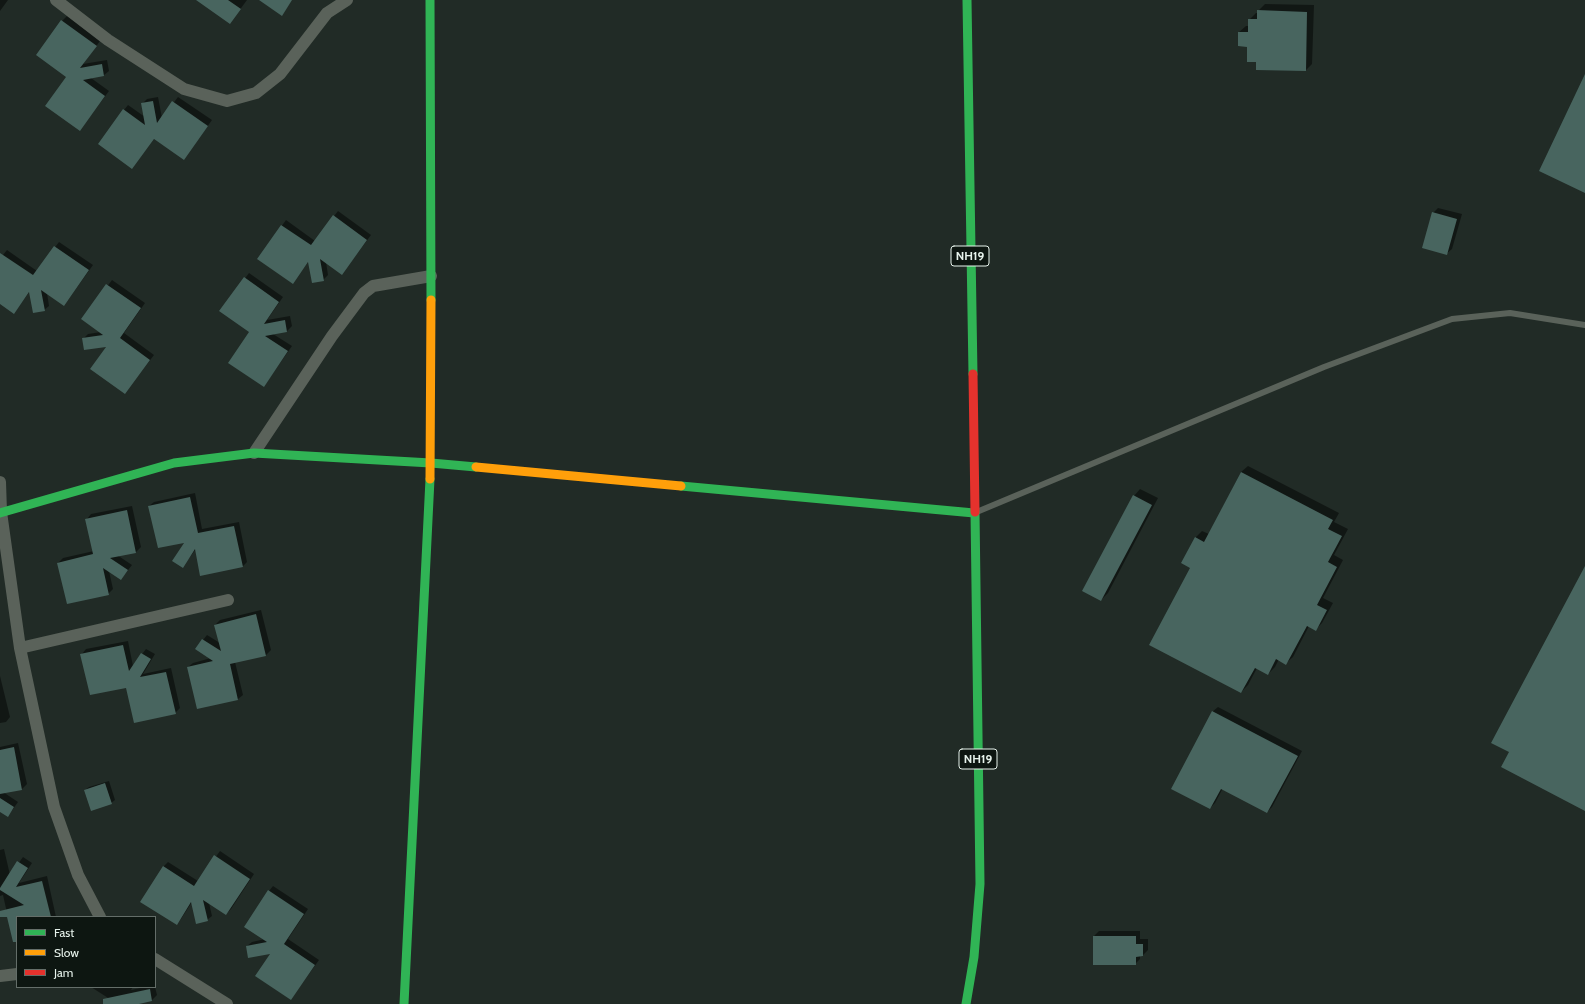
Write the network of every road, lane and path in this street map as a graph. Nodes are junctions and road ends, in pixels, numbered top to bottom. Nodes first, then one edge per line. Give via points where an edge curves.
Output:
1 (56, 0) edge
2 (347, 0) edge
3 (430, 0) edge
4 (967, 0) edge
5 (431, 276) junction
6 (1585, 325) edge
7 (254, 453) junction
8 (431, 463) junction
9 (0, 482) edge
10 (1, 512) edge
11 (974, 513) junction
12 (228, 600) dead end
13 (20, 648) junction
14 (99, 916) edge
15 (156, 960) edge
16 (16, 974) edge
17 (0, 976) edge
18 (227, 1004) edge
19 (404, 1004) edge
20 (966, 1004) edge

1 - 2 street via 108,40 184,89 227,101 256,93 280,74 327,13
3 - 5 main road
4 - 11 main road, NH19
5 - 7 street via 373,286 364,293 354,304
5 - 8 main road
6 - 11 lane via 1510,313 1452,319 1324,367
7 - 8 main road
7 - 10 main road via 174,463
8 - 11 main road
8 - 19 main road
9 - 10 street
10 - 13 street
11 - 20 main road, NH19 via 980,884 974,957
12 - 13 street
13 - 14 street via 54,807 78,875
15 - 18 street
16 - 17 street

